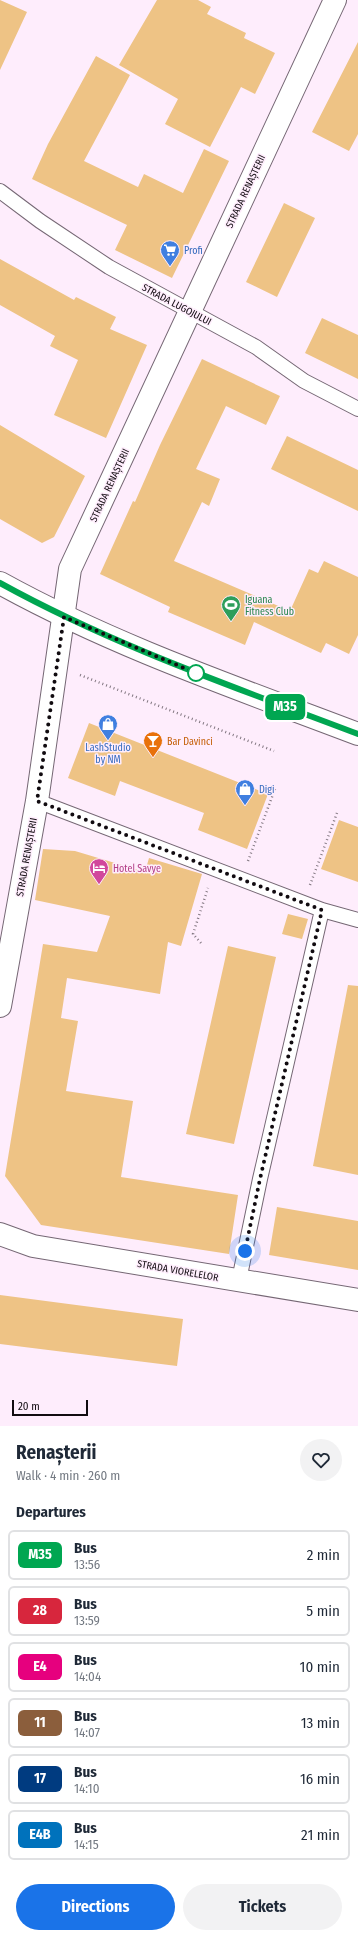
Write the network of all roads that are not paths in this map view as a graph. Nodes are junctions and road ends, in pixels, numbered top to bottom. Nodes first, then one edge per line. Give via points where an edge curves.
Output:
1 (335, 0) edge
2 (0, 191) edge
3 (190, 310) junction
4 (358, 409) edge
5 (0, 583) edge
6 (64, 617) junction
7 (358, 734) edge
8 (37, 801) junction
9 (322, 910) junction
10 (358, 920) edge
11 (5, 946) edge
12 (0, 1006) edge
13 (0, 1234) edge
14 (239, 1280) junction
15 (358, 1300) edge

1 - 3 street, STRADA RENAȘTERII
2 - 3 lane, STRADA LUGOJULUI via 109,267
3 - 4 lane, STRADA LUGOJULUI via 256,347 304,381
3 - 6 street, STRADA RENAȘTERII via 70,569
5 - 6 street
6 - 7 street via 197,673
6 - 8 street, STRADA RENAȘTERII
8 - 9 lane
8 - 11 street, STRADA RENAȘTERII
9 - 10 lane
9 - 14 lane
11 - 12 street, STRADA RENAȘTERII
13 - 14 street, STRADA VIORELELOR via 33,1246
14 - 15 street, STRADA VIORELELOR

